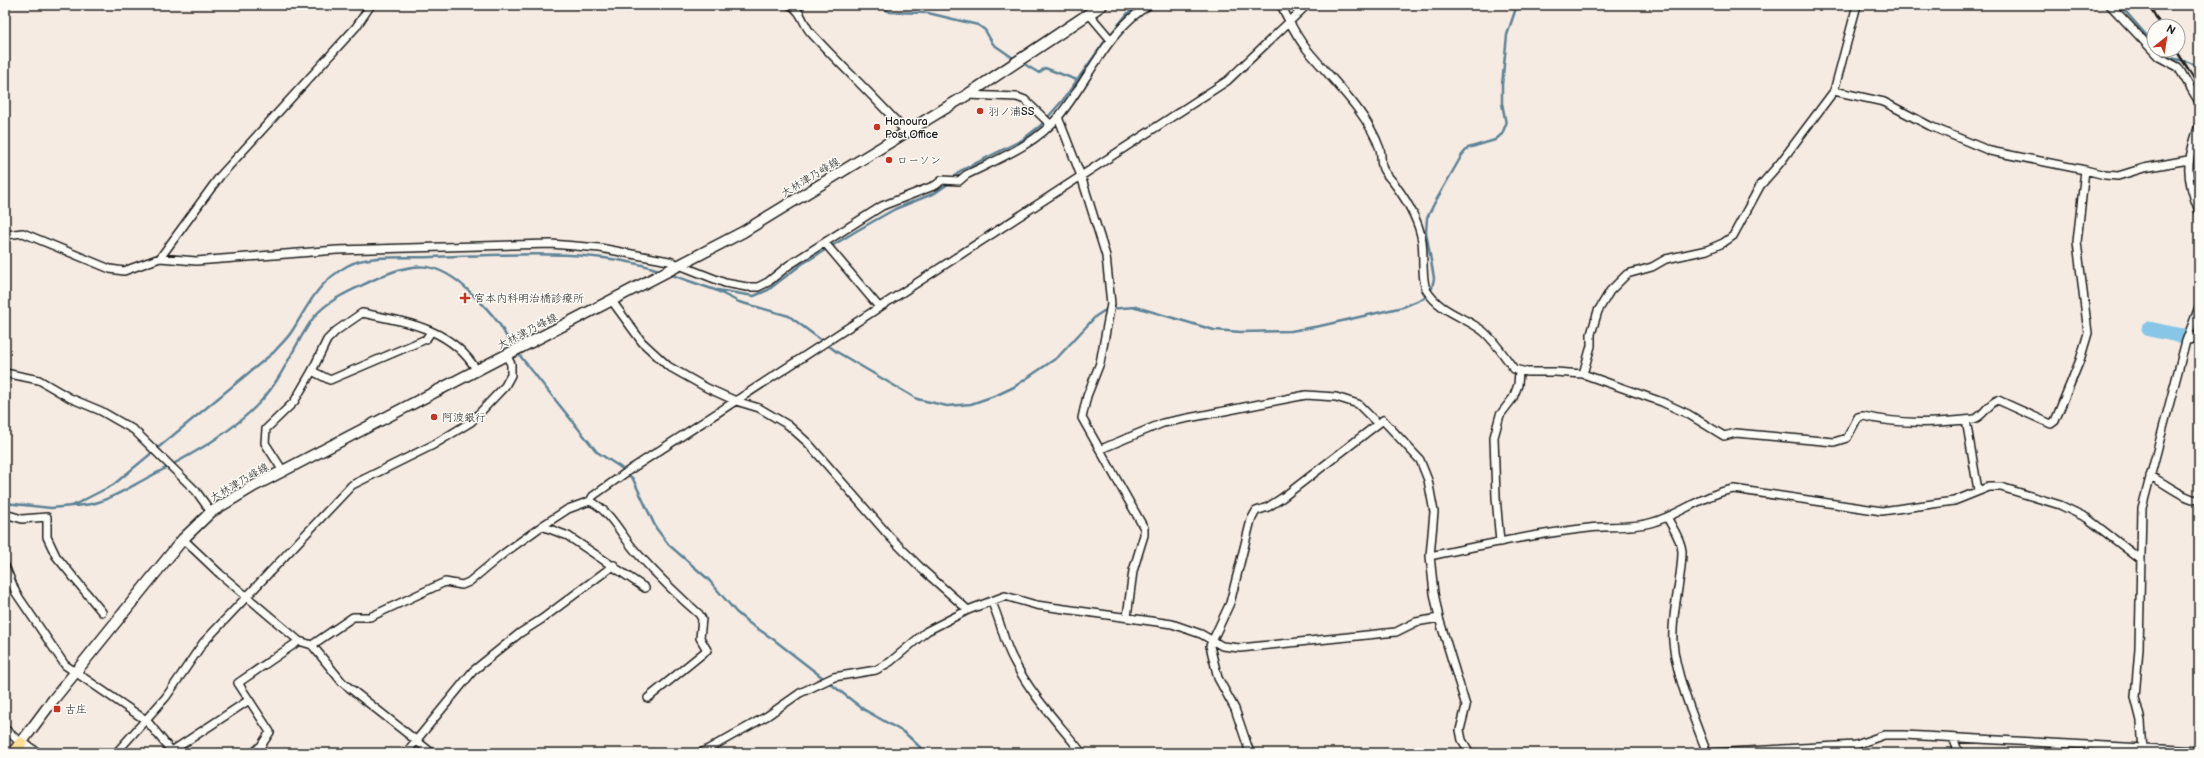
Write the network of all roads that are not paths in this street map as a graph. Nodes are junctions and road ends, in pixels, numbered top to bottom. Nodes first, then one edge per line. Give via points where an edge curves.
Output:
1 (371, 5) edge
2 (790, 5) edge
3 (1102, 5) edge
4 (1149, 5) edge
5 (1281, 5) edge
6 (1307, 5) edge
7 (1857, 5) edge
8 (2110, 5) edge
9 (1089, 14) junction
10 (1290, 23) junction
11 (1111, 40) junction
12 (1834, 91) junction
13 (967, 95) junction
14 (2199, 102) edge
15 (1058, 117) junction
16 (1050, 124) junction
17 (2199, 125) edge
18 (906, 132) junction
19 (2188, 160) junction
20 (2085, 170) junction
21 (1081, 176) junction
22 (2199, 211) edge
23 (5, 235) edge
24 (828, 247) junction
25 (160, 258) junction
26 (674, 268) junction
27 (612, 301) junction
28 (2199, 306) edge
29 (879, 307) junction
30 (431, 332) junction
31 (2199, 337) edge
32 (2186, 341) junction
33 (512, 352) junction
34 (477, 370) junction
35 (312, 371) junction
36 (1519, 371) junction
37 (5, 373) edge
38 (1583, 374) junction
39 (736, 401) junction
40 (1966, 420) junction
41 (1377, 423) junction
42 (1101, 449) junction
43 (283, 471) junction
44 (2150, 476) junction
45 (1978, 490) junction
46 (2199, 500) edge
47 (590, 501) junction
48 (211, 512) junction
49 (5, 514) edge
50 (1666, 517) junction
51 (542, 526) junction
52 (183, 539) junction
53 (1500, 542) junction
54 (1430, 556) junction
55 (2141, 560) junction
56 (614, 565) junction
57 (5, 566) edge
58 (645, 588) dead end
59 (247, 596) junction
60 (991, 601) junction
61 (968, 610) junction
62 (102, 612) dead end
63 (1127, 617) junction
64 (1439, 618) junction
65 (1213, 640) junction
66 (299, 641) junction
67 (312, 645) junction
68 (76, 672) junction
69 (648, 698) dead end
70 (249, 700) junction
71 (147, 721) junction
72 (5, 730) edge
73 (1954, 738) junction
74 (416, 740) junction
75 (21, 743) junction
76 (2144, 750) edge
77 (2199, 751) edge
78 (172, 752) edge
79 (13, 753) edge
80 (36, 753) edge
81 (116, 753) edge
82 (253, 753) edge
83 (406, 753) edge
84 (432, 753) edge
85 (701, 753) edge
86 (1082, 753) edge
87 (1250, 753) edge
88 (1470, 753) edge
89 (1709, 753) edge
90 (1959, 753) edge

1 - 25 street via 356,27 220,176
2 - 18 street via 797,9 807,29
3 - 9 main road, 大林津乃峰線
4 - 11 street via 1126,21
5 - 10 street
6 - 10 street
7 - 12 street
8 - 14 street via 2159,57 2178,67
9 - 11 street
9 - 13 main road, 大林津乃峰線
10 - 21 street via 1227,81
10 - 36 street via 1305,46 1345,92 1381,150 1380,159 1384,170 1397,187 1417,224 1422,240 1429,294 1438,305 1484,332 1499,347 1514,369
11 - 15 street
12 - 20 street via 1884,102 1930,126 1990,152
12 - 38 street via 1760,186 1733,236 1723,244 1707,250 1666,259 1652,267 1627,274 1610,291 1598,311
13 - 16 street via 1017,97 1025,100
13 - 18 main road, 大林津乃峰線
15 - 16 street
15 - 21 street
16 - 24 street via 1020,148 959,181 942,180 936,185 882,206
17 - 19 street
18 - 26 main road, 大林津乃峰線 via 743,232
19 - 20 street via 2144,168 2118,176
19 - 22 street via 2189,179
20 - 40 street via 2077,242 2088,333 2055,421 2051,424 1998,400 1989,405 1979,418
21 - 29 street
21 - 42 street via 1106,256 1110,304 1100,363 1087,396 1082,418
23 - 25 street via 23,233 110,269 124,271
24 - 26 street via 789,265 758,287 725,284
24 - 29 street
25 - 26 street via 196,261 338,250 551,244 600,248 669,261
26 - 27 main road, 大林津乃峰線
27 - 33 main road, 大林津乃峰線
27 - 39 street via 657,358 678,372
28 - 32 street
29 - 39 street
30 - 34 street via 459,347
30 - 35 street via 426,339 330,380
30 - 35 street via 414,323 362,313 336,330 327,340
31 - 32 street
32 - 44 street
33 - 34 main road, 大林津乃峰線
33 - 59 street via 510,375 505,386 471,422 433,445 352,485
34 - 43 main road, 大林津乃峰線
35 - 43 street via 294,402 266,429 265,443
36 - 38 street
36 - 53 street via 1515,392 1500,415 1494,437
37 - 48 street via 39,380 134,430 196,491
38 - 40 street via 1662,402 1724,436 1736,433 1834,442 1846,438 1858,417 1923,424
39 - 47 street via 631,469 593,496
39 - 61 street via 759,408 788,425 808,443 890,537 924,572
40 - 45 street
41 - 42 street via 1358,404 1336,397 1306,395 1163,423
41 - 54 street via 1383,420 1420,460 1428,480 1434,512
41 - 65 street via 1282,498 1256,511 1251,520 1230,603
42 - 63 street via 1144,528 1133,571
43 - 48 main road, 大林津乃峰線
44 - 46 street via 2185,497
44 - 55 street via 2142,508
45 - 50 street via 1954,501 1882,510 1734,489 1721,491
45 - 55 street via 1989,487 2001,488 2060,505 2087,518
47 - 51 street via 568,509
47 - 69 street via 605,512 636,552 702,619 700,638 708,650
48 - 52 main road, 大林津乃峰線
49 - 62 street via 22,518 47,517 47,537 56,556
50 - 53 street via 1649,524 1588,528
50 - 89 street via 1678,537 1682,550 1673,622 1673,643 1687,701
51 - 56 street via 568,536
51 - 67 street via 469,582 462,585 445,582 370,617 353,617
52 - 59 street
52 - 68 main road, 大林津乃峰線
53 - 54 street
54 - 64 street
55 - 76 street via 2135,697
56 - 58 street
56 - 74 street via 520,633 473,671
57 - 68 street via 16,593 56,654 65,665
59 - 66 street
59 - 71 street via 203,643
60 - 61 street
60 - 63 street via 1005,596 1036,605
60 - 86 street via 998,616 1002,636 1014,662 1029,686
61 - 85 street via 927,631 890,662 876,670 859,671 828,679
63 - 65 street via 1172,624
64 - 65 street via 1416,622 1396,632 1366,636 1240,648 1222,646
64 - 88 street via 1466,706 1460,730 1462,740
65 - 87 street via 1210,653 1218,678 1235,709
66 - 67 street
66 - 70 street via 238,683
67 - 74 street via 342,682
68 - 71 street
68 - 75 main road, 大林津乃峰線
70 - 78 street
70 - 82 street via 270,732
71 - 78 street
71 - 81 street
72 - 75 street
73 - 76 street
73 - 89 street via 1884,735 1856,745
73 - 90 street
74 - 83 street
74 - 84 street
75 - 79 main road
75 - 80 main road
76 - 77 street

